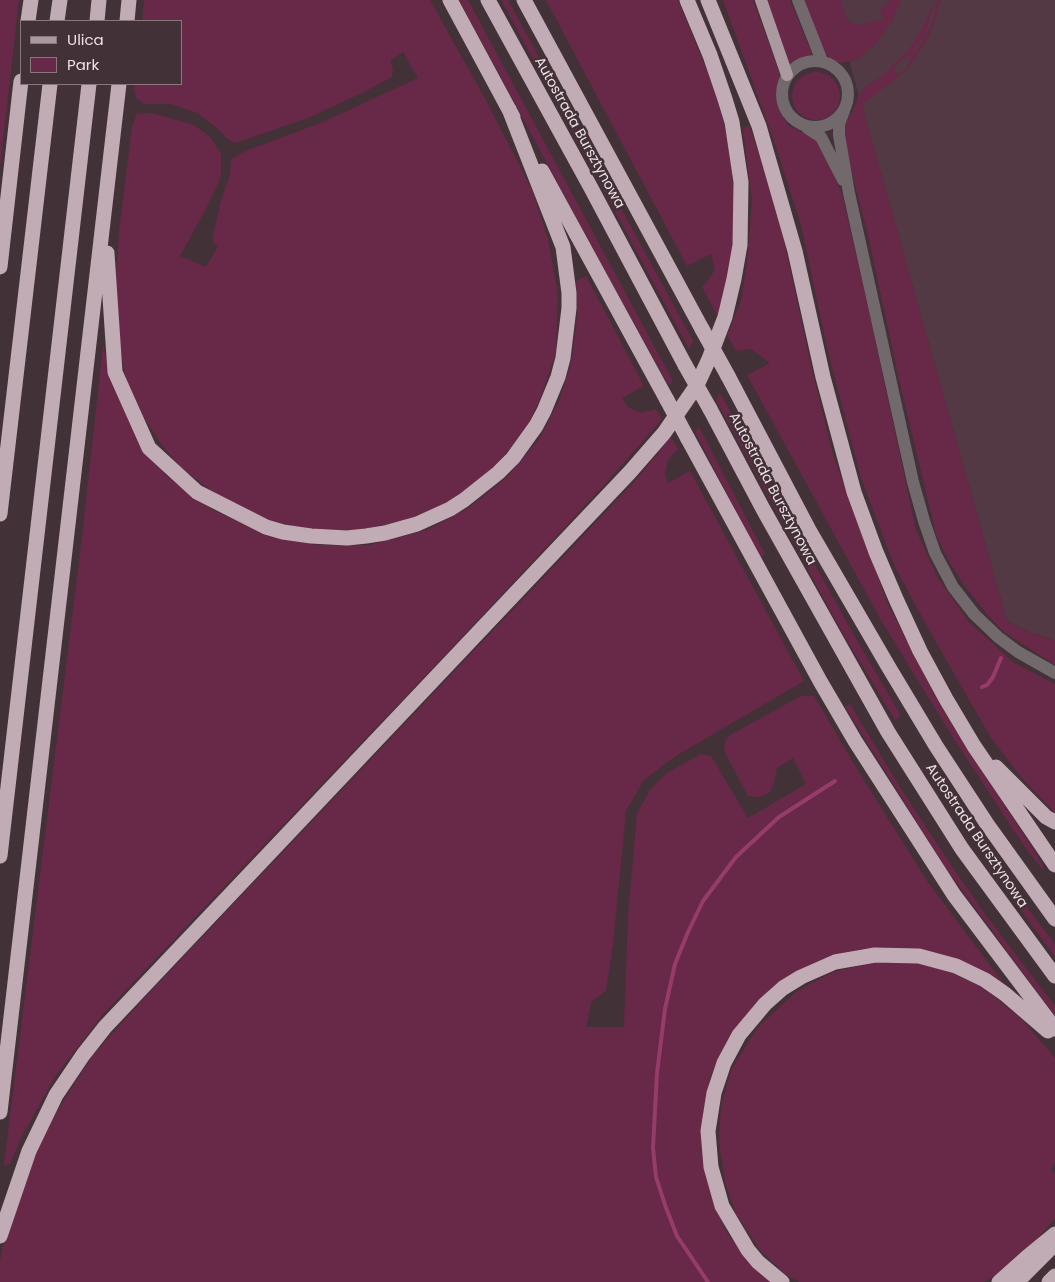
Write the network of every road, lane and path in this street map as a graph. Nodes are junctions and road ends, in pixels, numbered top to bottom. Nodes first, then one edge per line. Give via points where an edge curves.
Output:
1 (31, 0) edge
2 (60, 0) edge
3 (100, 0) edge
4 (129, 0) edge
5 (450, 0) edge
6 (488, 0) edge
7 (524, 0) edge
8 (688, 0) edge
9 (708, 0) edge
10 (761, 0) edge
11 (798, 0) edge
12 (28, 20) edge
13 (57, 20) edge
14 (97, 20) edge
15 (127, 20) edge
16 (822, 61) junction
17 (787, 75) junction
18 (21, 85) edge
19 (50, 85) edge
20 (89, 85) edge
21 (119, 85) edge
22 (509, 109) junction
23 (844, 112) junction
24 (803, 125) junction
25 (849, 193) junction
26 (105, 209) junction
27 (0, 267) edge
28 (0, 514) edge
29 (1055, 673) edge
30 (974, 746) junction
31 (1055, 822) edge
32 (0, 856) edge
33 (1055, 865) edge
34 (1055, 919) edge
35 (1055, 976) edge
36 (1055, 1029) edge
37 (1055, 1036) edge
38 (0, 1112) edge
39 (1055, 1234) edge
40 (0, 1236) edge
41 (1055, 1244) edge
42 (1055, 1276) edge
43 (782, 1282) edge
44 (999, 1282) edge
45 (1018, 1282) edge
46 (1049, 1282) edge

1 - 12 highway
2 - 13 highway
3 - 14 highway
4 - 15 highway
5 - 22 highway
6 - 35 highway, Autostrada Bursztynowa, bridge via 763,509 888,732 962,849
7 - 34 highway, Autostrada Bursztynowa, bridge via 809,530 936,746
8 - 40 highway via 732,122 741,182 740,245 734,280 710,359 697,385 664,432 630,472 105,1027 56,1095 29,1151
9 - 30 highway via 759,126 776,182 854,492 876,552 920,651
10 - 17 main road
11 - 16 street
16 - 17 street via 803,63
16 - 23 street via 834,65 849,90
17 - 24 street via 782,86 785,110
18 - 27 highway
19 - 28 highway
20 - 32 highway
21 - 26 highway
22 - 26 highway via 563,247 569,308 566,344 558,377 536,426 498,473 450,509 385,534 347,538 282,532 197,492 149,448 115,372
22 - 36 highway, bridge via 855,741 954,895
23 - 24 street via 827,126
23 - 25 street via 839,135
24 - 25 street via 821,137
25 - 29 street via 913,482 935,553 953,586 974,614 1018,652
26 - 38 highway
30 - 31 highway
30 - 33 highway
37 - 43 highway via 985,980 956,966 919,956 875,954 835,962 801,976 765,1004 739,1035 724,1063 714,1093 708,1131 711,1167 722,1206 748,1250
39 - 44 highway
41 - 45 highway
42 - 46 highway

